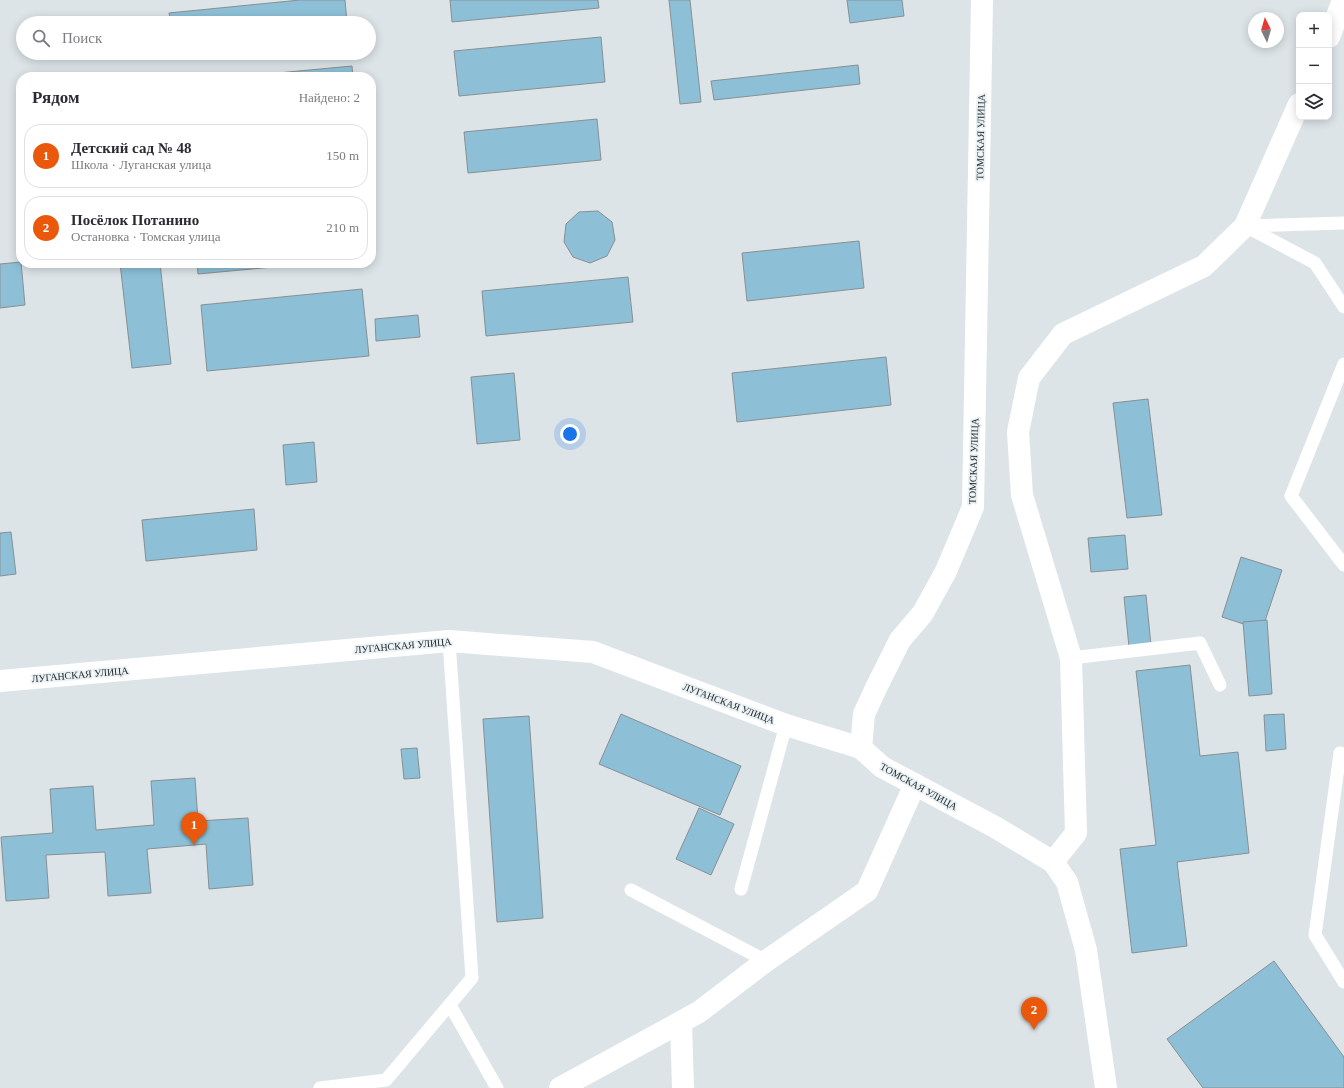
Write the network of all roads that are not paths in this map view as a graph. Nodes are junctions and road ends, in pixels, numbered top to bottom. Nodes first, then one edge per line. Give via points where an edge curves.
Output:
1 (982, 0) edge
2 (1343, 0) edge
3 (1332, 29) edge
4 (1296, 111) edge
5 (1344, 223) edge
6 (1245, 226) junction
7 (1344, 307) edge
8 (1344, 364) edge
9 (1344, 565) edge
10 (449, 641) junction
11 (1071, 658) junction
12 (0, 682) edge
13 (1220, 684) dead end
14 (786, 725) junction
15 (861, 748) junction
16 (1340, 753) dead end
17 (915, 784) junction
18 (1053, 862) junction
19 (740, 889) dead end
20 (631, 890) dead end
21 (766, 961) junction
22 (1344, 982) edge
23 (450, 1005) junction
24 (681, 1022) junction
25 (320, 1088) edge
26 (497, 1088) edge
27 (560, 1088) edge
28 (683, 1088) edge
29 (1106, 1088) edge

1 - 15 street, ТОМСКАЯ УЛИЦА via 973,507 946,571 923,613 900,640 877,686 864,714
2 - 3 street
4 - 6 street
5 - 6 lane
6 - 7 lane via 1315,264
6 - 11 street via 1204,266 1063,334 1029,378 1018,432 1022,495
8 - 9 lane via 1291,496
10 - 12 street, ЛУГАНСКАЯ УЛИЦА
10 - 14 street, ЛУГАНСКАЯ УЛИЦА via 593,652
10 - 23 lane via 472,978
11 - 13 lane via 1200,643
11 - 18 street via 1076,833
14 - 15 street, ЛУГАНСКАЯ УЛИЦА
14 - 19 lane
15 - 17 street, ТОМСКАЯ УЛИЦА via 882,767
16 - 22 lane via 1315,935
17 - 18 street, ТОМСКАЯ УЛИЦА
17 - 21 street via 867,891
18 - 29 street, ТОМСКАЯ УЛИЦА via 1067,882 1086,950
20 - 21 lane
21 - 24 street via 699,1012
23 - 25 lane via 386,1080
23 - 26 lane
24 - 27 street
24 - 28 street

